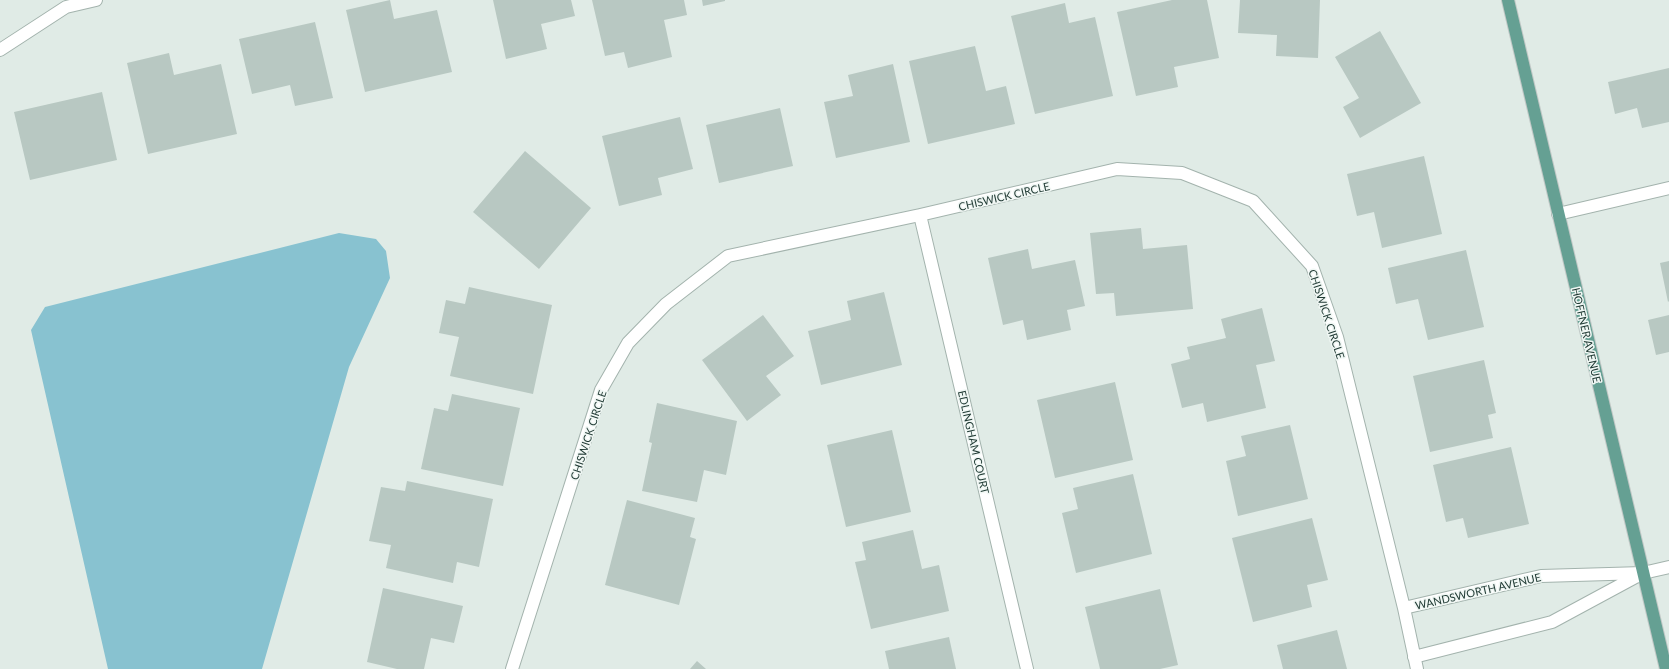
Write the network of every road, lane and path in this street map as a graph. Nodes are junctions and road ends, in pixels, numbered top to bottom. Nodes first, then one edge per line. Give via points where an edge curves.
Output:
1 (96, 0) edge
2 (1508, 0) edge
3 (66, 4) edge
4 (0, 50) edge
5 (1669, 188) edge
6 (1558, 214) junction
7 (920, 215) junction
8 (1669, 567) edge
9 (1643, 573) junction
10 (1404, 608) junction
11 (1414, 657) junction
12 (512, 669) edge
13 (1027, 669) edge
14 (1417, 669) edge
15 (1666, 669) edge

1 - 3 street
2 - 6 main road, HOFFNER AVENUE
3 - 4 street
5 - 6 street
6 - 9 main road, HOFFNER AVENUE
7 - 10 street, CHISWICK CIRCLE via 1118,169 1182,173 1253,201 1312,266 1337,337
7 - 12 street, CHISWICK CIRCLE via 728,256 666,304 628,343 601,390
7 - 13 street, EDLINGHAM COURT
8 - 9 street
9 - 10 street, WANDSWORTH AVENUE via 1541,576
9 - 11 street via 1552,622
9 - 15 main road, HOFFNER AVENUE
10 - 11 street, CHISWICK CIRCLE
11 - 14 street, CHISWICK CIRCLE

